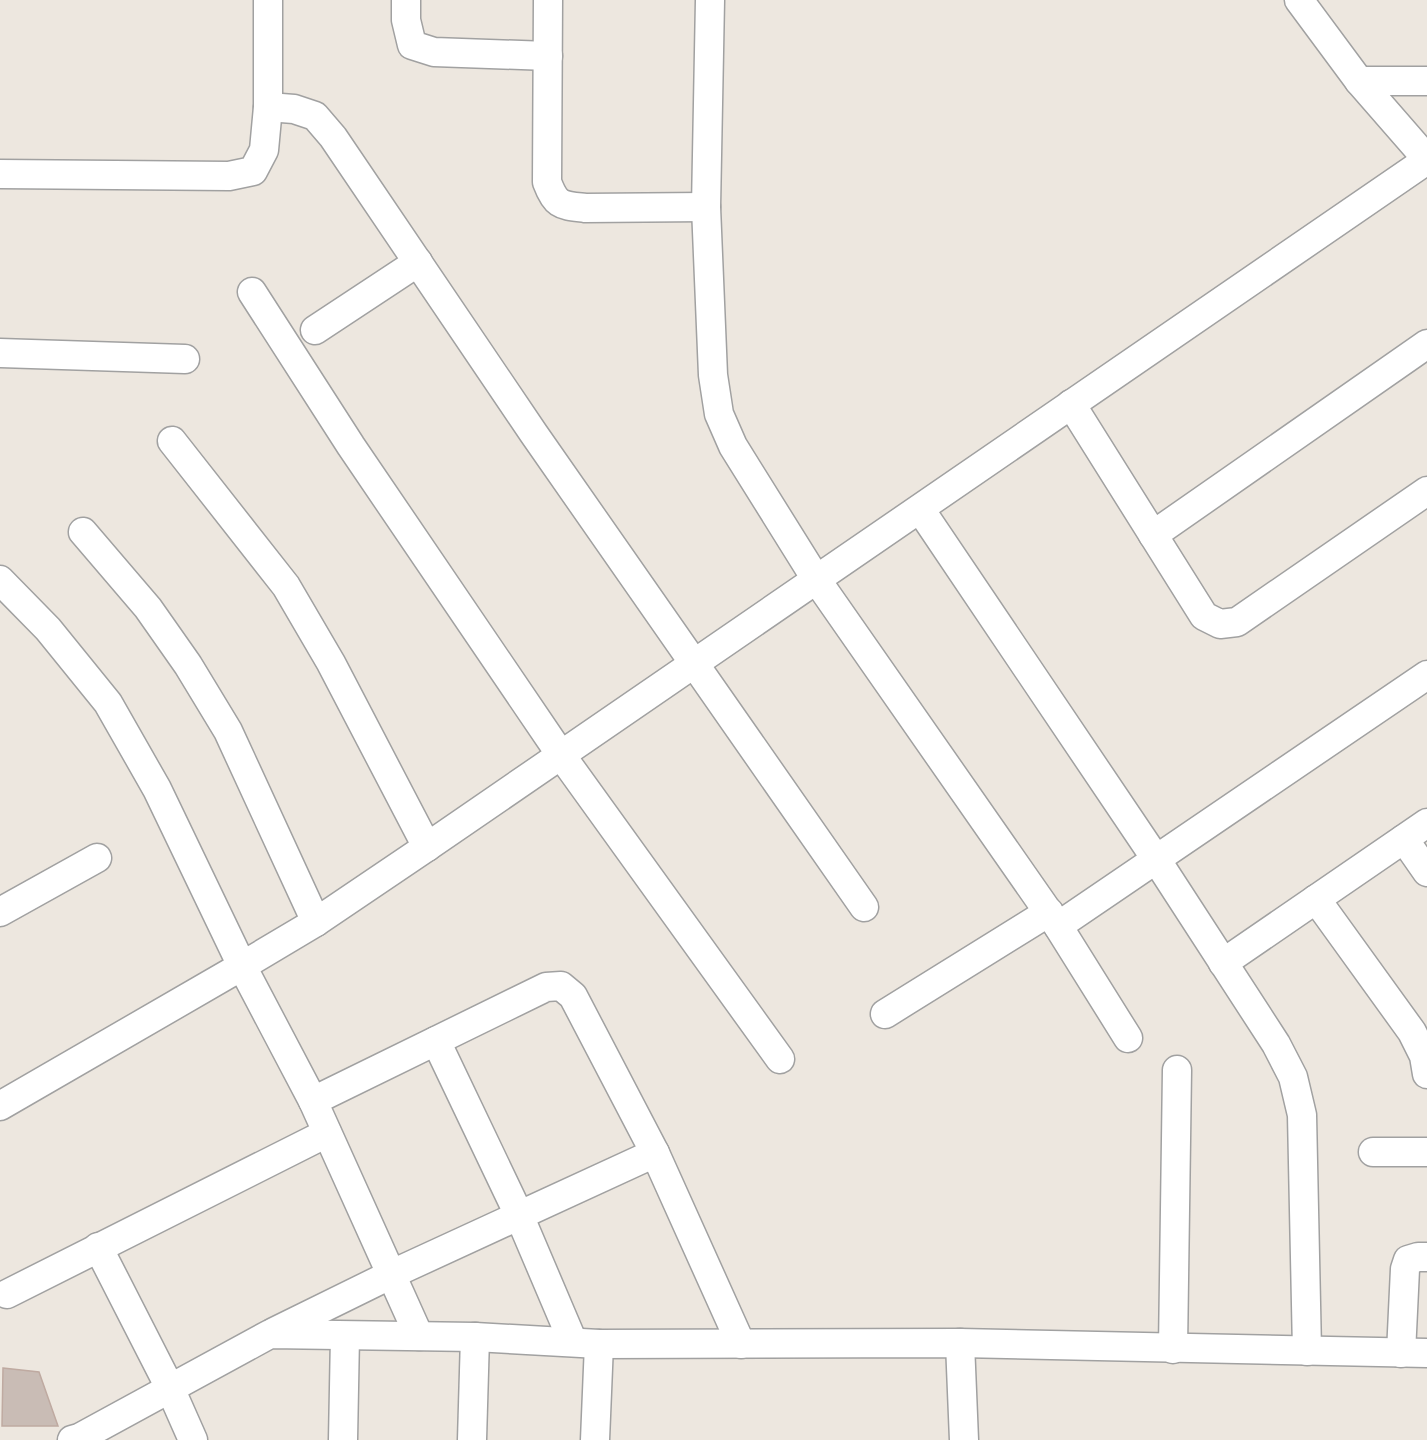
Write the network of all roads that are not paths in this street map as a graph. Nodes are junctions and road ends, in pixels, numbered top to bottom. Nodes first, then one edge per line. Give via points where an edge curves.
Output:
1 (268, 0) edge
2 (406, 0) edge
3 (548, 0) edge
4 (710, 0) edge
5 (1299, 0) edge
6 (548, 56) junction
7 (1359, 81) junction
8 (1427, 81) edge
9 (268, 106) junction
10 (1427, 160) edge
11 (0, 174) edge
12 (706, 207) junction
13 (418, 262) junction
14 (252, 292) dead end
15 (315, 330) dead end
16 (1427, 344) edge
17 (0, 353) edge
18 (185, 359) dead end
19 (1071, 404) junction
20 (172, 441) dead end
21 (1427, 491) edge
22 (920, 509) junction
23 (84, 532) dead end
24 (1153, 535) junction
25 (816, 579) junction
26 (0, 580) edge
27 (694, 665) junction
28 (1427, 675) edge
29 (561, 755) junction
30 (1427, 823) edge
31 (1404, 839) junction
32 (427, 847) junction
33 (97, 858) dead end
34 (1156, 858) junction
35 (1427, 872) edge
36 (1316, 899) junction
37 (864, 907) dead end
38 (0, 912) edge
39 (1053, 919) junction
40 (316, 922) junction
41 (1223, 963) junction
42 (242, 966) junction
43 (885, 1014) dead end
44 (1128, 1038) dead end
45 (436, 1041) junction
46 (780, 1059) dead end
47 (1177, 1070) dead end
48 (1427, 1074) edge
49 (313, 1101) junction
50 (0, 1106) edge
51 (327, 1133) junction
52 (1373, 1152) dead end
53 (1427, 1152) edge
54 (655, 1153) junction
55 (519, 1215) junction
56 (98, 1247) junction
57 (1427, 1257) edge
58 (392, 1274) junction
59 (7, 1294) dead end
60 (270, 1334) junction
61 (345, 1336) junction
62 (419, 1336) junction
63 (475, 1337) junction
64 (586, 1343) junction
65 (960, 1343) junction
66 (741, 1344) junction
67 (1173, 1348) junction
68 (1307, 1351) junction
69 (1414, 1353) edge
70 (170, 1388) junction
71 (72, 1440) edge
72 (193, 1440) edge
73 (343, 1440) edge
74 (472, 1440) edge
75 (595, 1440) edge
76 (964, 1440) edge

1 - 9 street
2 - 6 street via 412,45 434,52
3 - 6 street
4 - 12 street
5 - 7 street
6 - 12 street via 547,182 553,198 565,206 585,208
7 - 8 street
7 - 10 street
9 - 11 street via 264,150 253,171 229,176
9 - 13 street via 315,116
10 - 19 street
12 - 25 street via 713,375 719,414 733,446
13 - 15 street
13 - 27 street
14 - 29 street via 351,446
16 - 24 street
17 - 18 street
19 - 22 street
19 - 24 street
20 - 32 street via 285,586 331,663
21 - 24 street via 1237,622 1221,624 1204,616
22 - 25 street
22 - 34 street
23 - 40 street via 148,608 217,712
25 - 27 street
25 - 39 street
26 - 42 street via 48,629 108,703 157,789
27 - 29 street
27 - 37 street
28 - 34 street
29 - 32 street
29 - 46 street
30 - 31 street
31 - 35 street
31 - 36 street
32 - 40 street
33 - 38 street
34 - 39 street
34 - 41 street
36 - 41 street
36 - 48 street via 1412,1032 1424,1056
39 - 43 street
39 - 44 street
40 - 42 street
41 - 68 street via 1285,1060 1302,1115
42 - 49 street
42 - 50 street
45 - 49 street
45 - 54 street via 546,987 561,987 573,996
45 - 55 street
47 - 67 street
49 - 51 street
51 - 56 street
51 - 58 street
52 - 53 street
54 - 55 street
54 - 66 street
55 - 58 street
55 - 64 street
56 - 59 street
56 - 70 street
57 - 69 street via 1408,1260 1405,1269
58 - 60 street
58 - 62 street
60 - 61 street
60 - 70 street
61 - 62 street
61 - 73 street
62 - 63 street
63 - 64 street
63 - 74 street
64 - 66 street
64 - 75 street
65 - 66 street
65 - 67 street
65 - 76 street
67 - 68 street
68 - 69 street
70 - 71 street
70 - 72 street

